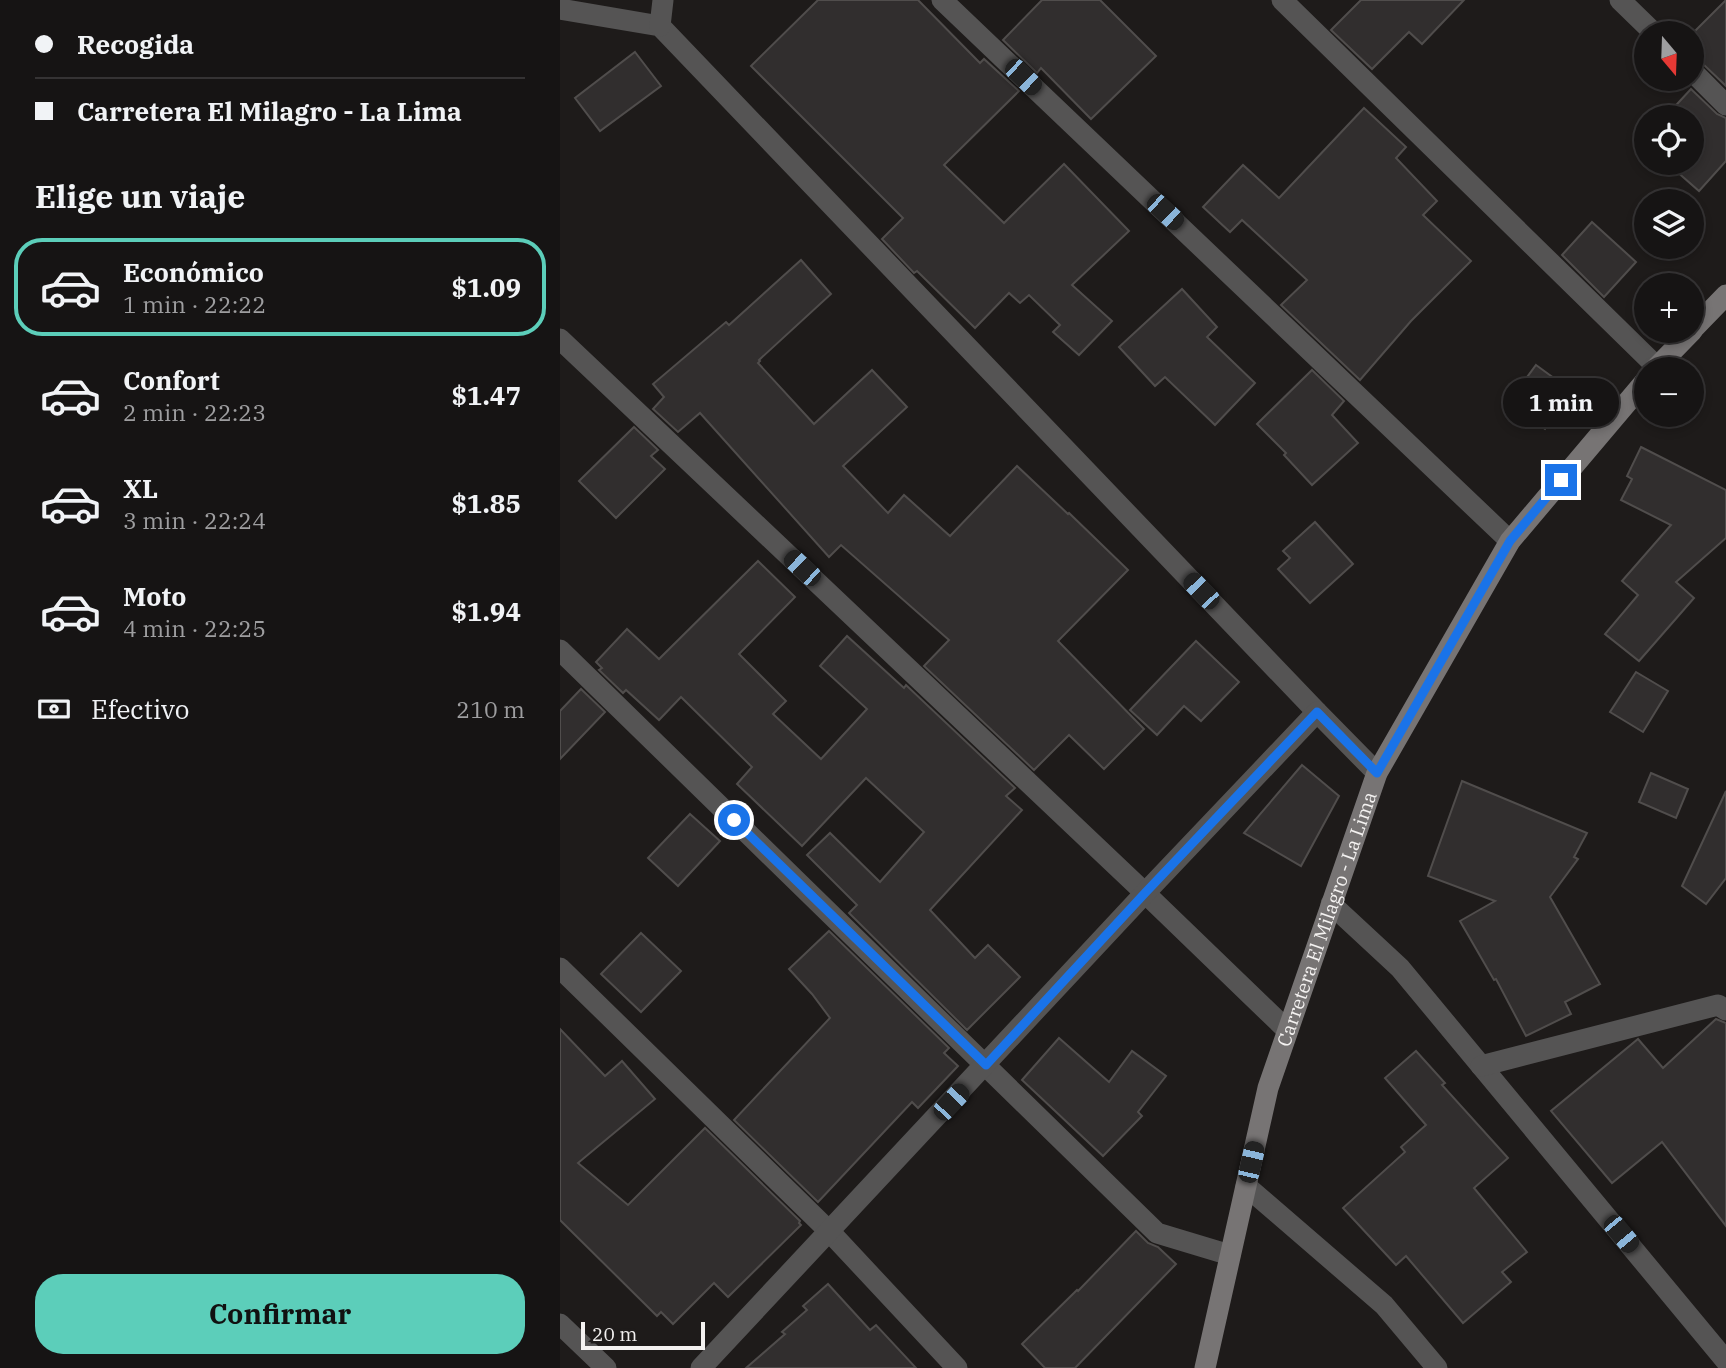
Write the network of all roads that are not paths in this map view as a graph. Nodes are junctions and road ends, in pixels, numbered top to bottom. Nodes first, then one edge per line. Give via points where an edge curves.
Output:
1 (663, 0) edge
2 (942, 0) edge
3 (1282, 0) edge
4 (1620, 0) edge
5 (560, 9) edge
6 (1642, 21) edge
7 (660, 26) junction
8 (1704, 83) edge
9 (1726, 105) edge
10 (1726, 295) edge
11 (1704, 318) edge
12 (560, 339) edge
13 (1680, 343) edge
14 (1638, 357) edge
15 (1667, 357) edge
16 (1634, 394) edge
17 (1510, 541) junction
18 (560, 650) edge
19 (1317, 712) junction
20 (1377, 773) junction
21 (1145, 893) junction
22 (1331, 904) junction
23 (560, 968) edge
24 (1726, 1010) edge
25 (1287, 1030) junction
26 (986, 1065) junction
27 (1481, 1066) junction
28 (1246, 1186) junction
29 (829, 1231) junction
30 (1230, 1255) junction
31 (560, 1324) edge
32 (1726, 1361) edge
33 (606, 1368) edge
34 (701, 1368) edge
35 (957, 1368) edge
36 (1205, 1368) edge
37 (1437, 1368) edge

1 - 7 street
2 - 17 street
3 - 14 street
4 - 6 street
5 - 7 street
7 - 19 street
8 - 9 street
10 - 11 main road, Carretera El Milagro - La Lima
12 - 21 street
13 - 15 main road, Carretera El Milagro - La Lima
16 - 17 main road, Carretera El Milagro - La Lima
17 - 20 main road, Carretera El Milagro - La Lima
18 - 26 street
19 - 20 street
19 - 21 street
20 - 22 main road, Carretera El Milagro - La Lima
21 - 25 street
21 - 26 street
22 - 25 main road, Carretera El Milagro - La Lima
22 - 27 street via 1400,968
23 - 29 street
24 - 27 street via 1718,1006
25 - 28 main road, Carretera El Milagro - La Lima via 1268,1087
26 - 29 street
26 - 30 street via 1157,1233
27 - 32 street
28 - 30 main road, Carretera El Milagro - La Lima
28 - 37 street via 1384,1305
29 - 34 street
29 - 35 street
30 - 36 main road, Carretera El Milagro - La Lima
31 - 33 street

